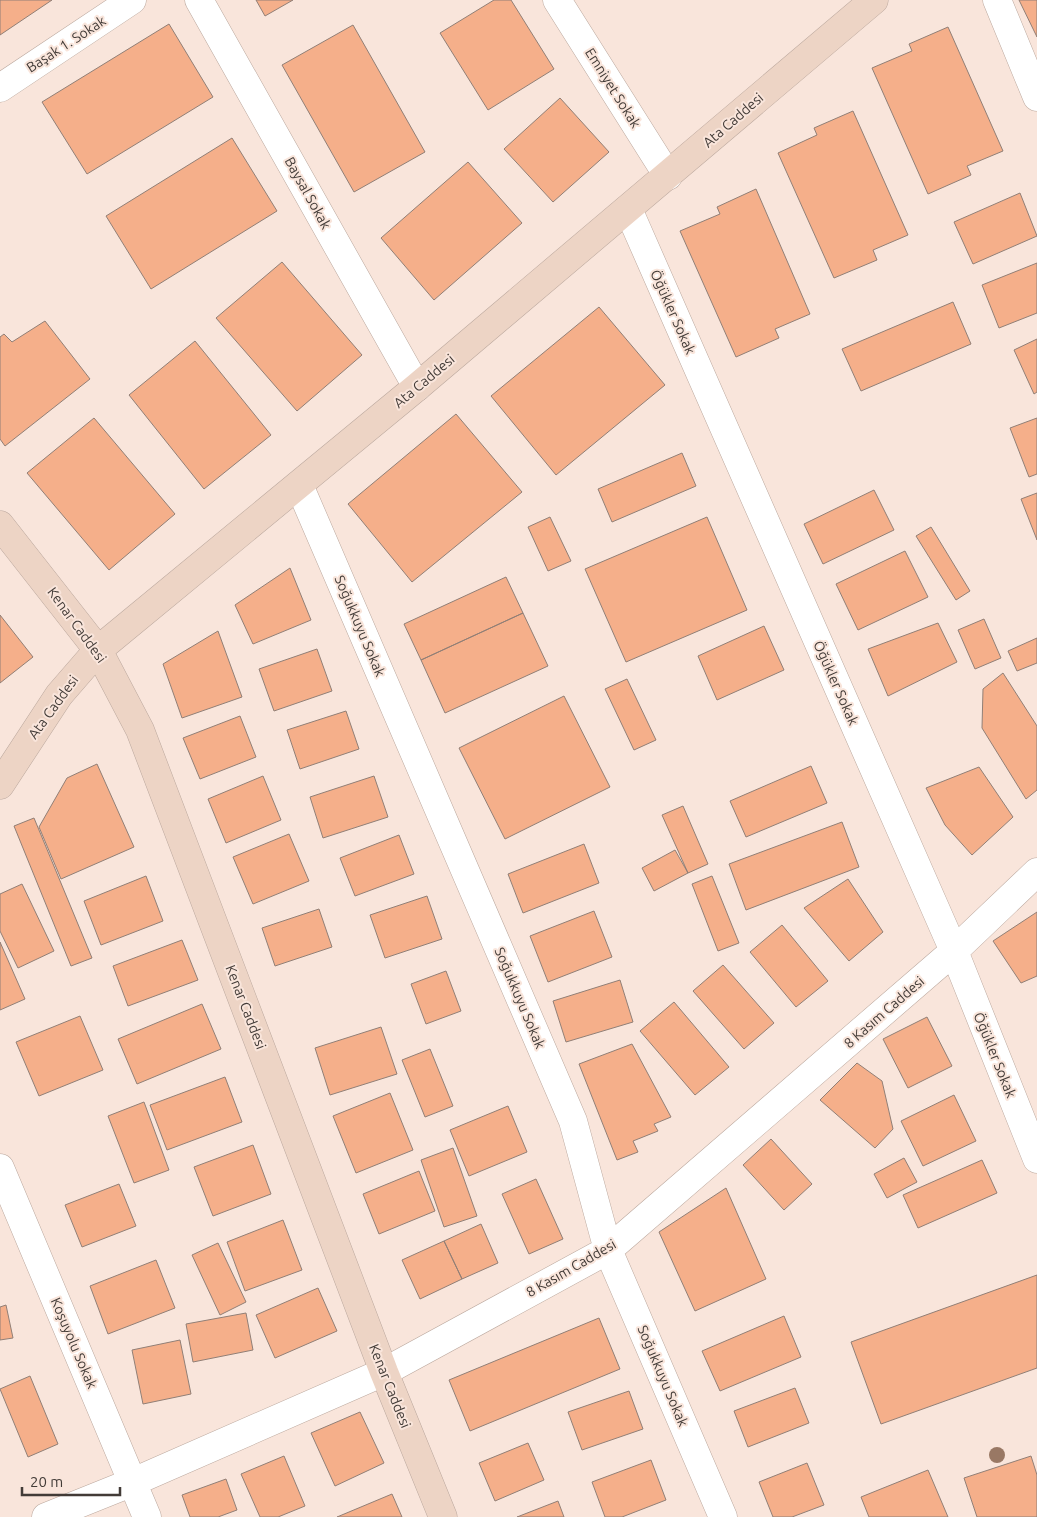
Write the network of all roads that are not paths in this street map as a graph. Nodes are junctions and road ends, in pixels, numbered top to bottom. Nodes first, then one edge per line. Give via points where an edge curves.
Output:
1 (132, 0) edge
2 (199, 0) edge
3 (557, 0) edge
4 (874, 0) edge
5 (997, 0) edge
6 (0, 88) edge
7 (1037, 97) edge
8 (668, 176) junction
9 (628, 209) junction
10 (417, 386) junction
11 (299, 485) junction
12 (0, 525) edge
13 (98, 650) junction
14 (0, 785) edge
15 (1037, 872) edge
16 (954, 951) junction
17 (1037, 1159) edge
18 (0, 1168) edge
19 (608, 1250) junction
20 (384, 1372) junction
21 (133, 1482) junction
22 (46, 1517) edge
23 (147, 1517) edge
24 (443, 1517) edge
25 (723, 1517) edge

1 - 6 street, Başak 1. Sokak
2 - 10 street, Baysal Sokak
3 - 8 street, Emniyet Sokak
4 - 8 street, Ata Caddesi
5 - 7 street
8 - 9 street, Ata Caddesi
9 - 10 street, Ata Caddesi
9 - 16 street, Öğükler Sokak
10 - 11 street, Ata Caddesi
11 - 13 street, Ata Caddesi
11 - 19 street, Soğukkuyu Sokak via 573,1121
12 - 13 street, Kenar Caddesi
13 - 14 street, Ata Caddesi via 59,695
13 - 20 street, Kenar Caddesi via 140,730
15 - 16 street, 8 Kasım Caddesi
16 - 17 street, Öğükler Sokak
16 - 19 street, 8 Kasım Caddesi
18 - 21 street, Koşuyolu Sokak
19 - 20 street, 8 Kasım Caddesi
19 - 25 street, Soğukkuyu Sokak
20 - 21 street, 8 Kasım Caddesi
20 - 24 street, Kenar Caddesi
21 - 22 street, 8 Kasım Caddesi
21 - 23 street, Koşuyolu Sokak

